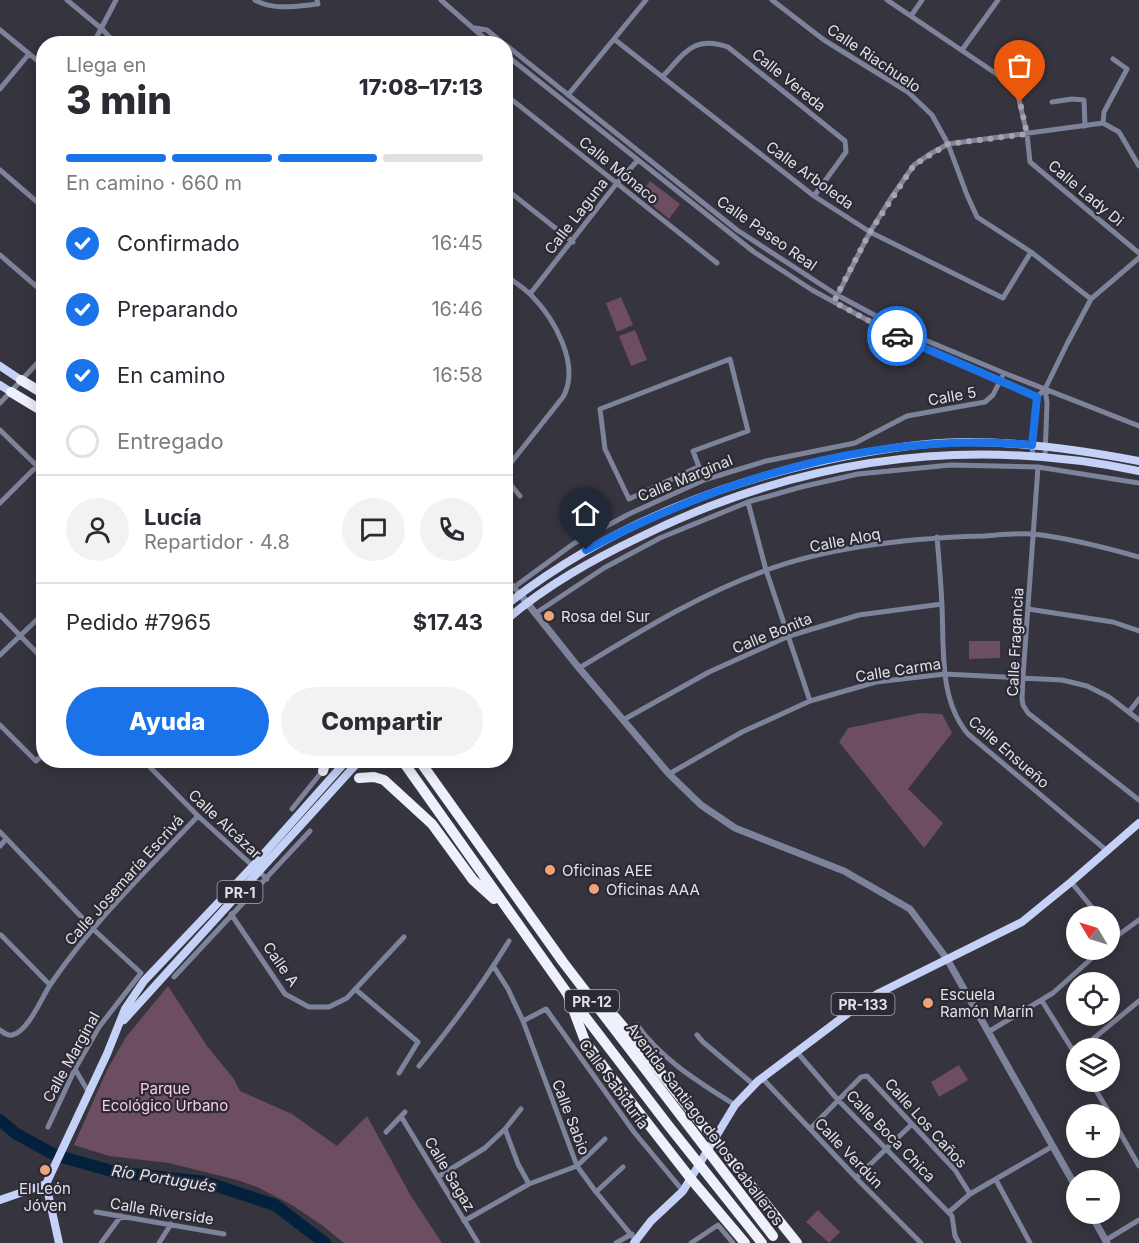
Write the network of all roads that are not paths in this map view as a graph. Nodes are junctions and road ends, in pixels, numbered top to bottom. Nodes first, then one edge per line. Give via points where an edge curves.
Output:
1 (67, 0) edge
2 (116, 0) edge
3 (255, 0) edge
4 (317, 0) edge
5 (441, 0) edge
6 (646, 0) edge
7 (772, 0) edge
8 (887, 0) edge
9 (922, 0) edge
10 (998, 0) edge
11 (911, 16) junction
12 (473, 28) junction
13 (102, 29) junction
14 (0, 30) edge
15 (98, 36) edge
16 (109, 36) edge
17 (482, 36) edge
18 (495, 36) edge
19 (614, 39) junction
20 (513, 50) edge
21 (962, 50) junction
22 (29, 54) junction
23 (1113, 59) dead end
24 (36, 60) edge
25 (513, 61) edge
26 (663, 76) junction
27 (0, 89) edge
28 (568, 94) junction
29 (513, 100) edge
30 (1052, 102) dead end
31 (1102, 123) junction
32 (1085, 126) junction
33 (1027, 134) junction
34 (948, 144) junction
35 (642, 154) junction
36 (637, 160) junction
37 (1139, 166) edge
38 (0, 170) edge
39 (617, 183) junction
40 (513, 195) edge
41 (814, 196) junction
42 (36, 201) edge
43 (870, 232) junction
44 (573, 242) junction
45 (1030, 252) junction
46 (1139, 253) edge
47 (0, 255) edge
48 (1139, 258) edge
49 (717, 264) dead end
50 (513, 281) edge
51 (36, 286) edge
52 (530, 294) junction
53 (837, 295) junction
54 (1091, 299) junction
55 (834, 302) junction
56 (36, 364) edge
57 (0, 366) edge
58 (1004, 373) junction
59 (21, 380) junction
60 (1000, 380) junction
61 (0, 385) edge
62 (36, 389) edge
63 (1045, 389) junction
64 (11, 392) junction
65 (1037, 397) junction
66 (0, 403) edge
67 (36, 407) edge
68 (890, 424) joint
69 (1139, 426) edge
70 (0, 430) edge
71 (1032, 445) junction
72 (1046, 446) junction
73 (1032, 456) junction
74 (1045, 457) junction
75 (513, 460) edge
76 (1139, 460) edge
77 (36, 465) edge
78 (36, 467) edge
79 (698, 467) junction
80 (1038, 467) junction
81 (1139, 471) edge
82 (704, 480) junction
83 (1139, 483) edge
84 (513, 488) edge
85 (520, 496) dead end
86 (748, 502) junction
87 (0, 503) edge
88 (1033, 534) junction
89 (937, 537) junction
90 (1139, 557) edge
91 (766, 570) junction
92 (513, 586) joint
93 (520, 594) junction
94 (513, 599) edge
95 (528, 602) junction
96 (942, 604) junction
97 (1028, 609) junction
98 (536, 613) junction
99 (513, 614) edge
100 (0, 615) edge
101 (36, 621) edge
102 (1139, 631) edge
103 (21, 636) junction
104 (789, 636) junction
105 (36, 652) edge
106 (0, 655) edge
107 (579, 668) junction
108 (945, 674) junction
109 (1023, 676) junction
110 (1139, 699) edge
111 (810, 701) junction
112 (1129, 712) junction
113 (623, 720) junction
114 (1139, 720) edge
115 (0, 725) edge
116 (36, 761) edge
117 (151, 768) edge
118 (323, 768) edge
119 (340, 768) edge
120 (353, 768) edge
121 (408, 768) edge
122 (424, 768) edge
123 (669, 774) junction
124 (358, 778) dead end
125 (1139, 800) edge
126 (292, 809) dead end
127 (198, 816) junction
128 (1139, 823) edge
129 (310, 831) dead end
130 (0, 832) edge
131 (6, 839) junction
132 (0, 846) edge
133 (1106, 850) junction
134 (253, 866) junction
135 (264, 875) junction
136 (1071, 882) junction
137 (1091, 906) edge
138 (509, 912) junction
139 (231, 914) junction
140 (1139, 920) edge
141 (93, 929) junction
142 (1120, 933) edge
143 (2, 934) dead end
144 (404, 937) dead end
145 (509, 941) dead end
146 (947, 959) junction
147 (1090, 960) edge
148 (494, 967) junction
149 (174, 977) dead end
150 (579, 983) junction
151 (51, 985) junction
152 (355, 989) junction
153 (567, 993) junction
154 (1042, 1001) junction
155 (1139, 1001) edge
156 (523, 1021) junction
157 (120, 1025) junction
158 (637, 1025) dead end
159 (0, 1030) edge
160 (988, 1032) junction
161 (697, 1035) dead end
162 (1094, 1038) edge
163 (1066, 1039) edge
164 (796, 1051) junction
165 (419, 1066) dead end
166 (75, 1069) junction
167 (399, 1073) dead end
168 (762, 1078) junction
169 (754, 1085) junction
170 (89, 1093) junction
171 (838, 1100) junction
172 (735, 1105) junction
173 (521, 1109) dead end
174 (912, 1124) junction
175 (48, 1127) dead end
176 (505, 1129) junction
177 (810, 1129) junction
178 (386, 1132) dead end
179 (1120, 1133) edge
180 (605, 1139) dead end
181 (715, 1139) junction
182 (1053, 1146) junction
183 (887, 1148) junction
184 (577, 1166) junction
185 (1139, 1166) edge
186 (623, 1167) dead end
187 (1066, 1170) edge
188 (438, 1177) junction
189 (856, 1178) junction
190 (691, 1179) junction
191 (996, 1180) junction
192 (46, 1184) junction
193 (529, 1184) junction
194 (683, 1191) junction
195 (596, 1192) junction
196 (970, 1194) junction
197 (0, 1200) edge
198 (96, 1212) dead end
199 (949, 1212) junction
200 (121, 1216) junction
201 (1139, 1220) edge
202 (465, 1221) junction
203 (171, 1224) junction
204 (1097, 1224) edge
205 (224, 1234) dead end
206 (635, 1240) edge
207 (775, 1240) edge
208 (1106, 1241) edge
209 (60, 1243) edge
210 (101, 1243) edge
211 (159, 1243) edge
212 (478, 1243) edge
213 (616, 1243) edge
214 (691, 1243) edge
215 (733, 1243) edge
216 (745, 1243) edge
217 (762, 1243) edge
218 (797, 1243) edge
219 (921, 1243) edge
220 (958, 1243) edge
221 (1030, 1243) edge

1 - 13 street
2 - 13 street
3 - 4 street via 272,6 318,4
5 - 12 street, Calle Paseo Real
6 - 19 street
7 - 34 street, Calle Riachuelo via 824,40 908,92 932,116
8 - 11 street, Calle Lady Di
9 - 11 street
10 - 21 street
11 - 21 street, Calle Lady Di
12 - 17 street, Calle Paseo Real
12 - 18 street, Calle Paseo Real
13 - 15 street
13 - 16 street
14 - 22 street
19 - 26 street, Calle Arboleda
19 - 28 street
20 - 28 street, Calle Paseo Real
21 - 33 street, Calle Lady Di via 1016,87
22 - 24 street
22 - 27 street
23 - 31 street via 1127,69
25 - 36 street, Calle Paseo Real
26 - 41 street, Calle Arboleda
26 - 41 street, Calle Vereda via 698,44 712,41 728,47 845,141 846,152
28 - 35 street, Calle Paseo Real
29 - 39 street, Calle Mónaco
30 - 32 street via 1084,100
31 - 32 street
31 - 37 street via 1119,132
32 - 33 street
33 - 34 street
33 - 46 street, Calle Lady Di via 1030,162
34 - 43 street via 914,165
34 - 45 street, Calle Riachuelo via 977,217
35 - 36 street, Calle Laguna
35 - 53 street, Calle Paseo Real via 737,230
36 - 39 street, Calle Laguna
36 - 55 street, Calle Paseo Real via 753,252
38 - 42 street
39 - 44 street, Calle Laguna
39 - 49 street, Calle Mónaco
40 - 44 street
41 - 43 street, Calle Arboleda
43 - 45 street, Calle Arboleda via 1003,298
43 - 53 street
44 - 52 street, Calle Laguna
45 - 54 street, Calle Riachuelo
47 - 51 street
48 - 54 street
50 - 52 street
52 - 75 street via 551,320 562,345 568,384 563,397
53 - 55 street
53 - 58 street, Calle Paseo Real via 906,332
54 - 63 street
55 - 60 street, Calle Paseo Real via 893,334
56 - 59 street
57 - 59 main road
58 - 60 street, Calle 5
58 - 63 street, Calle Paseo Real
59 - 62 highway
59 - 64 street
60 - 65 street, Calle Paseo Real
60 - 68 street, Calle 5 via 985,402 907,416
61 - 64 main road
63 - 65 street
63 - 69 street
63 - 72 street
64 - 66 street
64 - 67 highway
65 - 71 street
68 - 82 street, Calle Marginal via 855,442 766,461
70 - 77 street
71 - 72 main road
71 - 73 street
71 - 93 main road via 915,445 774,472 698,498 616,535 575,556
72 - 74 street
72 - 76 main road
73 - 74 main road
73 - 95 main road via 917,457 840,468 766,486 668,523 580,567
74 - 81 main road
78 - 87 street
79 - 79 street via 693,451 748,430 730,359 600,409 605,449 629,499
79 - 82 street
80 - 83 street
80 - 86 street via 951,465 858,474
80 - 88 street, Calle Fragancia
82 - 92 street, Calle Marginal via 583,539
84 - 85 street
86 - 91 street
86 - 98 street via 660,538 604,568
88 - 89 street, Calle Aloq
88 - 90 street, Calle Aloq
88 - 97 street, Calle Fragancia
89 - 91 street, Calle Aloq via 837,551
89 - 96 street, Calle Ensueño
91 - 104 street
91 - 107 street, Calle Aloq via 723,587 654,623
92 - 93 street
93 - 94 main road
93 - 95 street
95 - 98 street
95 - 99 main road
96 - 104 street, Calle Bonita via 859,615
96 - 108 street, Calle Ensueño
97 - 102 street via 1113,622
97 - 109 street, Calle Fragancia
98 - 107 street
100 - 103 street
101 - 103 street
103 - 105 street
103 - 106 street
104 - 111 street
104 - 113 street, Calle Bonita via 709,672
107 - 113 street
108 - 109 street, Calle Carma
108 - 111 street, Calle Carma via 876,682
108 - 133 street, Calle Ensueño via 957,722
109 - 112 street, Calle Carma via 1088,686
109 - 125 street, Calle Fragancia via 1022,699 1028,713
110 - 112 street
111 - 123 street, Calle Carma via 742,732
112 - 114 street, Calle Carma
113 - 123 street
115 - 116 street
117 - 127 street, Calle Alcázar
118 - 126 street
119 - 134 main road, PR-1
120 - 135 main road, PR-1
121 - 138 highway, Avenida Santiago de los Caballeros / PR-12
122 - 150 highway, Avenida Santiago de los Caballeros / PR-12, bridge
123 - 146 street via 701,805 735,828 844,871 910,909
124 - 138 highway via 384,780 432,824 473,880
127 - 134 street, Calle Alcázar
127 - 141 street, Calle Josemaría Escrivá
128 - 133 main road, PR-133
129 - 135 street
130 - 131 street
131 - 132 street
131 - 141 street
133 - 136 main road, PR-133
134 - 135 street, Calle Alcázar
134 - 157 main road, PR-1 via 144,981 125,1009
135 - 139 street
135 - 157 main road, PR-1 via 225,907
136 - 137 street
136 - 146 main road, PR-133 via 1022,922
138 - 153 highway, Avenida Santiago de los Caballeros / PR-12
139 - 149 street
139 - 152 street, Calle A via 285,994 297,1002 309,1007 329,1007 348,998
140 - 142 street
141 - 151 street, Calle Josemaría Escrivá
141 - 166 street, Calle Marginal via 141,973 99,1027
143 - 151 street
144 - 152 street, Calle A
145 - 148 street
146 - 160 street
146 - 164 main road, PR-133 via 879,993
147 - 154 street
148 - 156 street, Calle Sabio
148 - 165 street
150 - 181 highway, bridge via 615,1017
150 - 207 highway, Avenida Santiago de los Caballeros / PR-12, bridge
151 - 159 street, Calle Josemaría Escrivá via 21,1030 12,1035
152 - 167 street via 418,1042
153 - 190 highway, bridge via 585,1041
153 - 217 highway, Avenida Santiago de los Caballeros / PR-12, bridge
154 - 160 street
154 - 163 street
155 - 162 street
156 - 184 street, Calle Sabio
156 - 194 street, Calle Sabiduría via 546,1009 634,1132
157 - 170 main road, PR-1
158 - 172 street via 674,1064
160 - 182 street
161 - 169 street
164 - 168 main road, PR-133
164 - 171 street, Calle Boca Chica
166 - 170 street
166 - 175 street, Calle Marginal
168 - 169 main road, PR-133
168 - 177 street, Calle Verdún
169 - 172 main road, PR-133
170 - 192 main road, PR-1
171 - 174 street, Calle Los Caños via 861,1077 867,1076
171 - 177 street, Calle Los Caños
171 - 183 street, Calle Boca Chica
172 - 181 main road, PR-133
173 - 176 street
174 - 183 street
174 - 196 street, Calle Los Caños via 955,1170
176 - 188 street via 485,1148
176 - 193 street
177 - 189 street, Calle Verdún
178 - 188 street, Calle Sagaz via 403,1115
179 - 185 street
180 - 184 street
181 - 190 main road, PR-133
181 - 218 highway
182 - 187 street
182 - 191 street
183 - 189 street
183 - 199 street, Calle Boca Chica
184 - 193 street
184 - 195 street, Calle Sabio
186 - 195 street
188 - 202 street, Calle Sagaz
189 - 219 street, Calle Verdún
190 - 194 main road, PR-133
190 - 216 highway
191 - 196 street
191 - 221 street
192 - 197 main road
192 - 209 main road
193 - 202 street
194 - 206 main road, PR-133
195 - 206 street, Calle Sabio
196 - 199 street
198 - 200 street, Calle Riverside
199 - 220 street, Calle Boca Chica
200 - 203 street, Calle Riverside
200 - 210 street
201 - 208 street
202 - 212 street, Calle Sagaz
203 - 205 street, Calle Riverside
203 - 211 street
204 - 208 street
206 - 213 street
214 - 215 street via 718,1225

